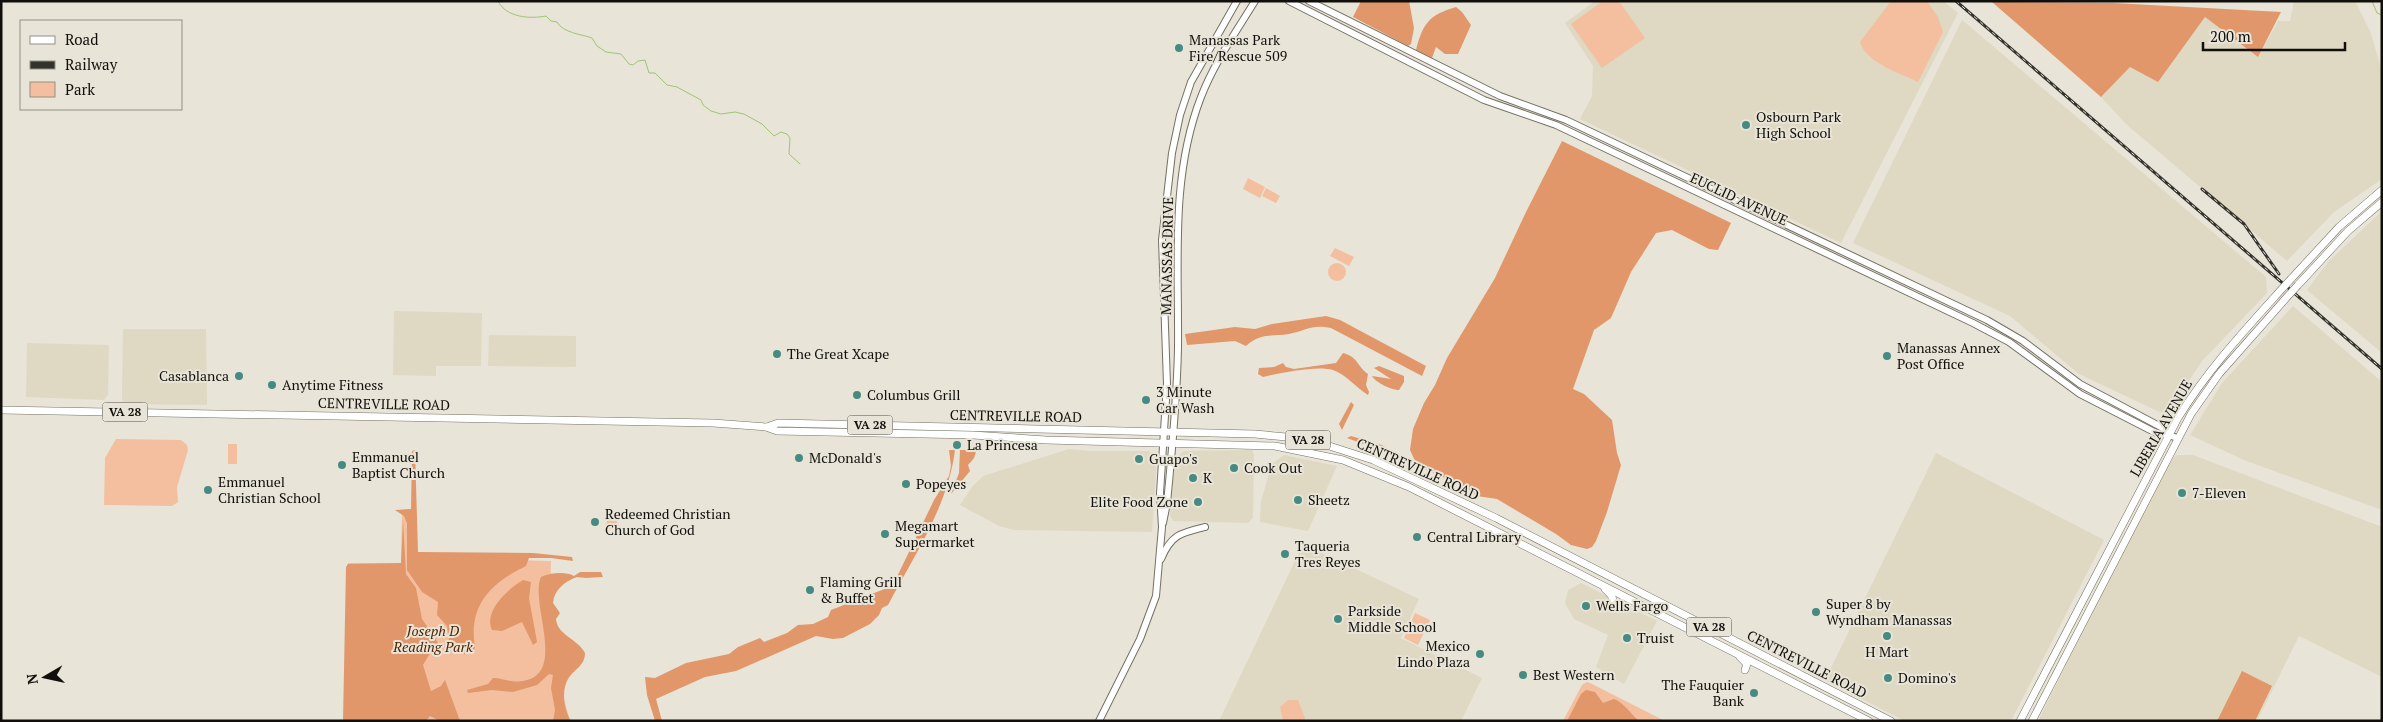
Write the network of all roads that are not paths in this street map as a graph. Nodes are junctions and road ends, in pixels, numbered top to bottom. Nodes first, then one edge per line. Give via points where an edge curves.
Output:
1 (1237, 1) edge
2 (1255, 1) edge
3 (1289, 1) edge
4 (1309, 1) edge
5 (2382, 190) edge
6 (2382, 202) edge
7 (1, 410) edge
8 (766, 427) junction
9 (1027, 428) junction
10 (1165, 431) junction
11 (1173, 431) junction
12 (2169, 435) junction
13 (1008, 437) junction
14 (2177, 438) junction
15 (1164, 442) junction
16 (1172, 442) junction
17 (1162, 527) junction
18 (1205, 527) dead end
19 (1159, 565) junction
20 (1595, 581) junction
21 (1615, 604) dead end
22 (1735, 652) junction
23 (1745, 670) dead end
24 (1099, 721) edge
25 (1869, 721) edge
26 (1891, 721) edge
27 (2020, 721) edge
28 (2032, 721) edge

1 - 10 main road, MANASSAS DRIVE via 1191,82 1170,162 1162,240 1168,367
2 - 11 main road, MANASSAS DRIVE via 1206,83 1188,145 1177,230 1178,350
3 - 12 main road, EUCLID AVENUE via 1484,100 1562,128 1980,327 2009,342 2080,394 2158,434
4 - 12 main road, EUCLID AVENUE via 1500,96 1574,124 1987,320 2022,341 2080,384 2161,426
5 - 12 highway, LIBERIA AVENUE, bridge via 2339,227 2222,355 2198,386
6 - 14 highway, LIBERIA AVENUE, bridge via 2348,231 2219,374
7 - 8 highway, CENTREVILLE ROAD / VA 28 via 662,422
8 - 9 highway, CENTREVILLE ROAD / VA 28 via 778,423
8 - 13 highway, CENTREVILLE ROAD / VA 28 via 778,432
9 - 10 highway, CENTREVILLE ROAD / VA 28
9 - 13 highway via 1024,434
10 - 11 highway, CENTREVILLE ROAD / VA 28
10 - 15 main road, MANASSAS DRIVE
11 - 16 main road, MANASSAS DRIVE
11 - 26 highway, CENTREVILLE ROAD / VA 28 via 1297,438 1373,460 1496,518
12 - 14 main road, EUCLID AVENUE
12 - 27 highway, LIBERIA AVENUE
13 - 15 highway, CENTREVILLE ROAD / VA 28
14 - 28 highway, LIBERIA AVENUE
15 - 16 highway, CENTREVILLE ROAD / VA 28
15 - 17 main road, MANASSAS DRIVE via 1160,493
16 - 17 main road, MANASSAS DRIVE
16 - 20 highway, CENTREVILLE ROAD / VA 28 via 1275,446 1343,460 1408,487
17 - 19 main road, MANASSAS DRIVE
18 - 19 main road via 1173,538
19 - 24 main road, MANASSAS DRIVE via 1150,616
20 - 21 highway via 1612,595
20 - 22 highway, CENTREVILLE ROAD / VA 28
22 - 23 highway via 1746,663
22 - 25 highway, CENTREVILLE ROAD / VA 28

